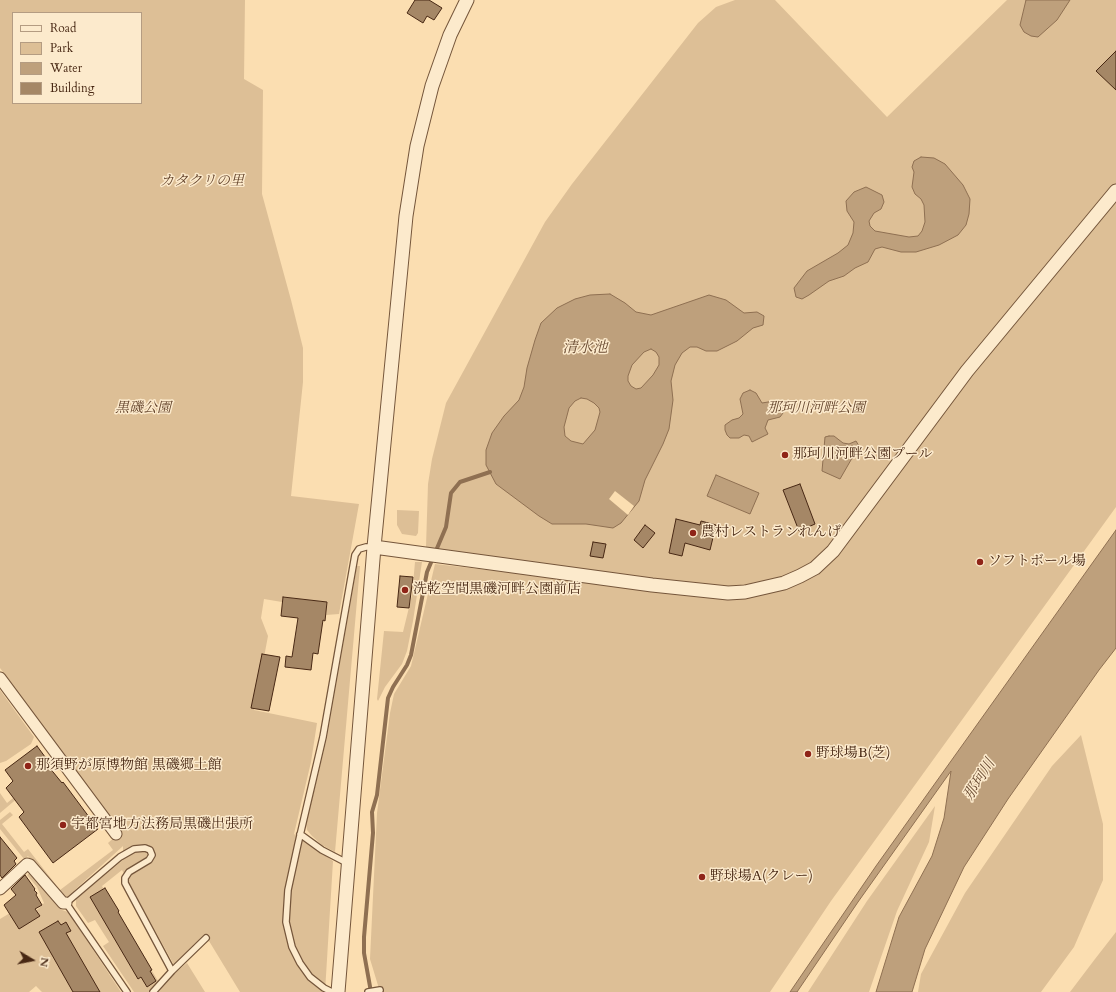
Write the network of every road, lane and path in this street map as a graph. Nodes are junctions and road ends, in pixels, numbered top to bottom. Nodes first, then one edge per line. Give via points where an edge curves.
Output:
1 (467, 0) edge
2 (1116, 191) edge
3 (374, 547) junction
4 (0, 678) edge
5 (116, 834) dead end
6 (300, 834) junction
7 (348, 864) junction
8 (0, 889) edge
9 (66, 903) junction
10 (206, 938) dead end
11 (172, 971) junction
12 (380, 990) dead end
13 (127, 992) edge
14 (153, 992) edge
15 (332, 992) edge
16 (338, 992) edge
17 (368, 992) edge

1 - 3 street via 450,35 432,86 417,146 406,216
2 - 3 street via 967,371 833,551 815,568 800,576 784,583 745,592 728,593
3 - 6 lane via 359,549 355,555 323,737
3 - 7 street
4 - 5 street
6 - 7 lane
6 - 15 lane via 288,890 286,922 292,947 300,963 310,977
7 - 16 street
8 - 9 street via 27,864 63,903
9 - 11 lane via 120,857 134,849 150,850 152,855 149,860 129,872 125,883
9 - 13 lane
10 - 11 lane
11 - 14 lane
12 - 17 lane

